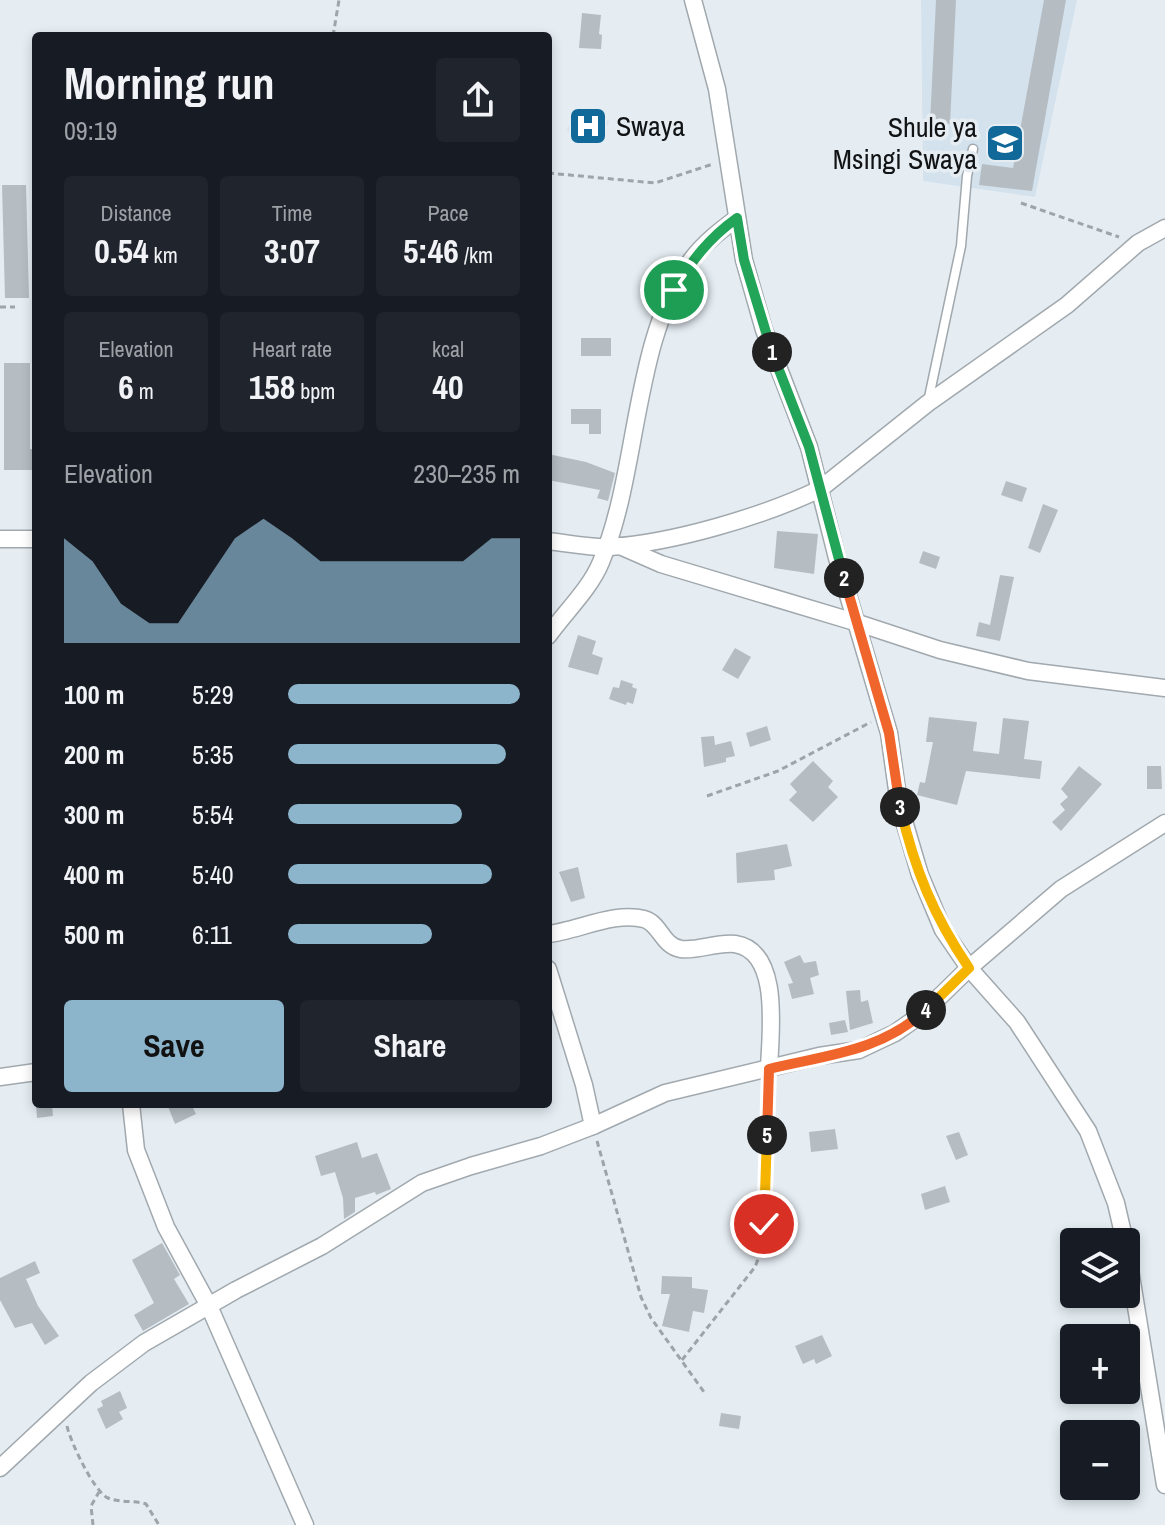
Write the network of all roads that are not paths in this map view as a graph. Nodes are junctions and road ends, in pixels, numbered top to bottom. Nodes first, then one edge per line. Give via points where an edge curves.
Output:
1 (693, 0) edge
2 (973, 149) dead end
3 (737, 218) junction
4 (1165, 228) edge
5 (928, 403) junction
6 (820, 489) junction
7 (0, 539) edge
8 (32, 539) edge
9 (552, 541) edge
10 (613, 546) junction
11 (858, 623) junction
12 (552, 631) edge
13 (1165, 688) edge
14 (1165, 823) edge
15 (552, 933) edge
16 (969, 968) junction
17 (552, 982) edge
18 (769, 1069) junction
19 (32, 1073) edge
20 (0, 1077) edge
21 (131, 1108) edge
22 (593, 1126) junction
23 (1122, 1228) edge
24 (209, 1306) junction
25 (1136, 1308) edge
26 (0, 1468) edge
27 (1165, 1485) edge
28 (305, 1525) edge

1 - 3 street via 717,89
2 - 5 lane via 961,246
3 - 6 street via 764,330
3 - 10 street via 702,248 674,290 648,369
4 - 5 street
5 - 6 street
6 - 10 street via 707,529
6 - 11 street
7 - 8 street
9 - 10 street
10 - 11 street
10 - 12 street
11 - 13 street via 1028,671
11 - 16 street via 920,875 943,930
14 - 16 street via 1061,889
15 - 18 street via 641,918 678,949 728,943 750,948 768,984
16 - 18 street via 895,1033 859,1050
16 - 23 street via 1017,1022 1088,1131
17 - 22 street
18 - 22 street via 665,1093
19 - 20 street
21 - 24 street via 141,1163 166,1227
22 - 24 street via 422,1183 322,1246
24 - 26 street via 112,1366
24 - 28 street
25 - 27 street

